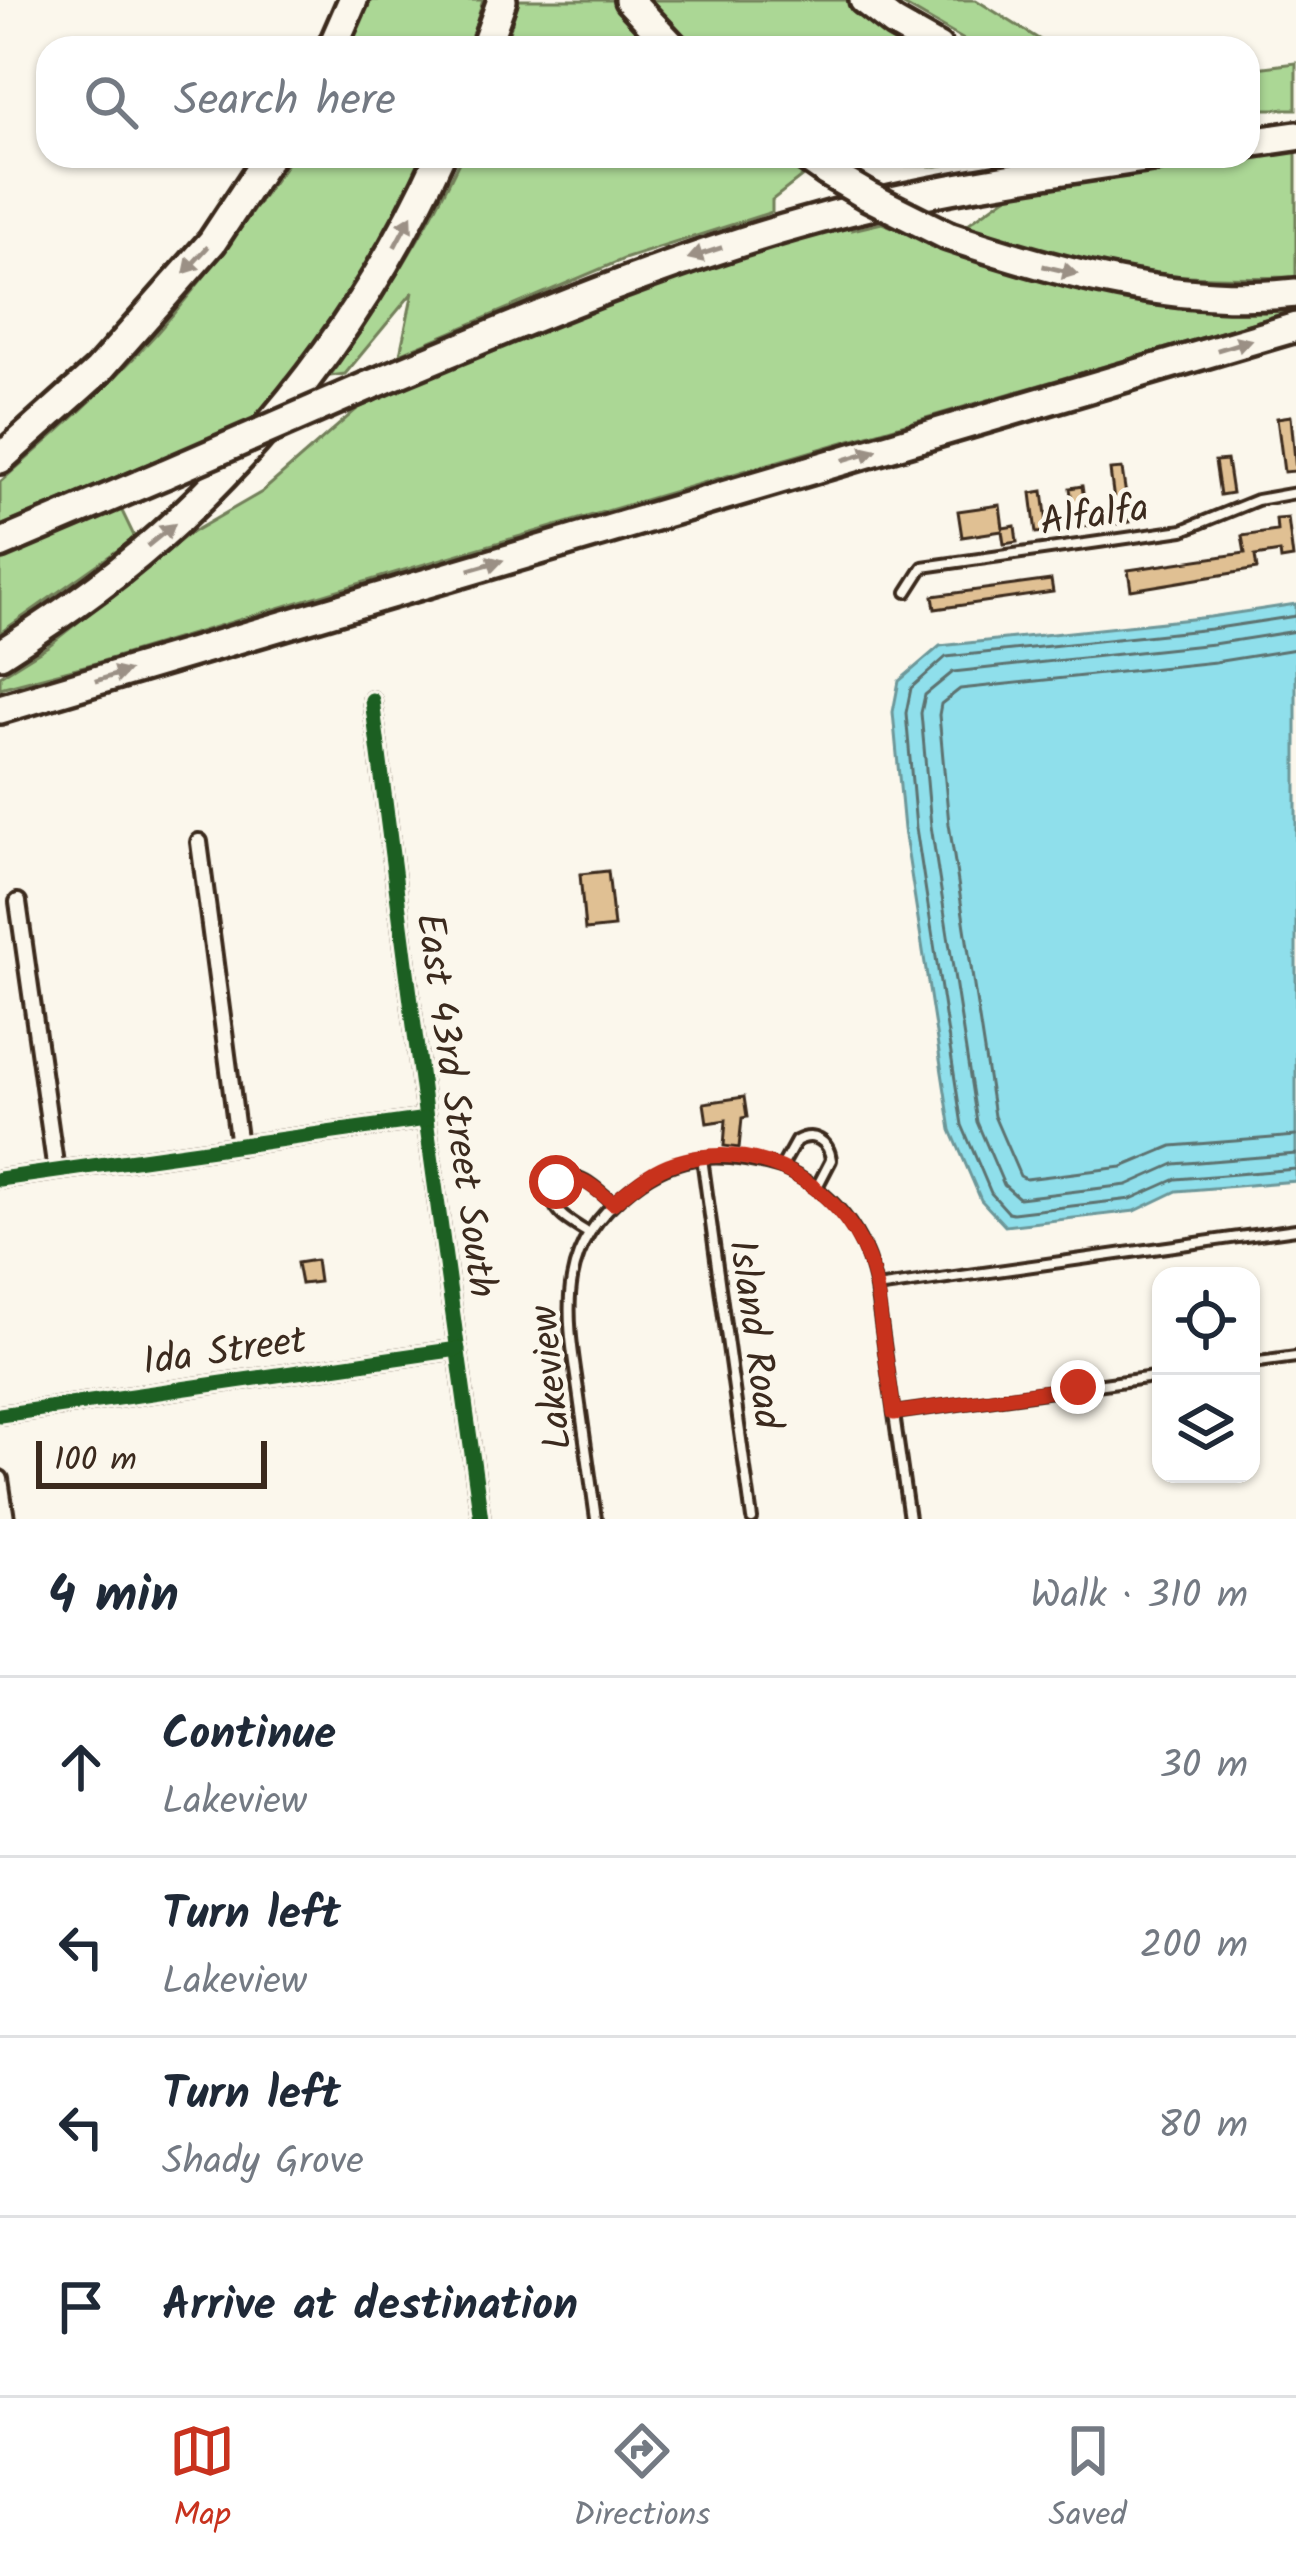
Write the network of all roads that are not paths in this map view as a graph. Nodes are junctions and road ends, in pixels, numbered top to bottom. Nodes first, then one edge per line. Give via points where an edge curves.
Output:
1 (353, 0) edge
2 (502, 0) edge
3 (629, 0) edge
4 (864, 0) edge
5 (337, 36) edge
6 (489, 36) edge
7 (663, 36) edge
8 (917, 36) edge
9 (1296, 124) edge
10 (1260, 125) edge
11 (1296, 136) edge
12 (1260, 140) edge
13 (261, 168) edge
14 (434, 168) edge
15 (822, 168) edge
16 (1076, 168) edge
17 (1296, 293) edge
18 (1296, 326) edge
19 (0, 459) edge
20 (1296, 493) edge
21 (0, 544) edge
22 (907, 592) dead end
23 (0, 654) edge
24 (372, 700) dead end
25 (0, 709) edge
26 (199, 842) dead end
27 (19, 902) dead end
28 (426, 1119) junction
29 (239, 1145) junction
30 (702, 1157) junction
31 (782, 1168) junction
32 (56, 1172) junction
33 (0, 1179) edge
34 (817, 1187) junction
35 (613, 1203) junction
36 (1296, 1229) edge
37 (589, 1233) junction
38 (876, 1288) junction
39 (458, 1349) junction
40 (1296, 1357) edge
41 (1260, 1362) edge
42 (1152, 1377) edge
43 (894, 1413) junction
44 (0, 1414) edge
45 (0, 1479) edge
46 (6, 1519) edge
47 (481, 1519) edge
48 (596, 1519) edge
49 (752, 1519) edge
50 (909, 1519) edge

1 - 5 highway
2 - 6 highway
3 - 7 highway
4 - 8 highway
9 - 10 highway
11 - 12 highway
13 -> 19 highway via 212,242 98,371
23 -> 14 highway via 177,522 308,380 385,263
15 -> 17 highway, bridge via 949,236 1033,264 1160,290
16 -> 21 highway, bridge via 817,219 637,275
25 -> 18 highway
20 - 22 lane, Alfalfa via 1183,530 923,567
24 - 28 street, East 43rd Street South
26 - 29 street
27 - 32 street
28 - 29 street
28 - 39 street, East 43rd Street South
29 - 32 street
30 - 31 lane, Lakeview
30 - 35 lane, Lakeview via 672,1163
30 - 49 lane, Island Road
31 - 34 lane, Lakeview
31 - 34 lane via 796,1141 821,1139 831,1160
32 - 33 street
34 - 38 lane, Lakeview via 856,1231
35 - 37 lane, Lakeview
35 - 37 lane via 584,1180 556,1182 554,1209
36 - 38 lane
37 - 48 lane, Lakeview via 568,1308
38 - 43 lane, Lakeview
39 - 44 street, Ida Street
39 - 47 street, East 43rd Street South
40 - 41 lane
42 - 43 lane
43 - 50 lane, Lakeview
45 - 46 street

